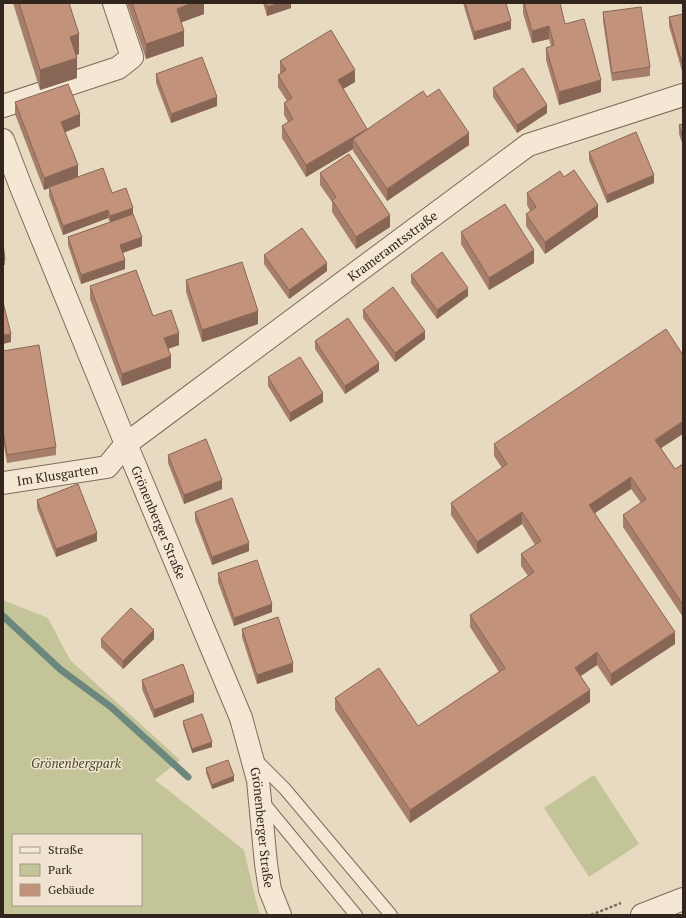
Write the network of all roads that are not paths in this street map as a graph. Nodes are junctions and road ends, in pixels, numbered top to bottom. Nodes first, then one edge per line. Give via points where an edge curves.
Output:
1 (114, 3) edge
2 (683, 95) edge
3 (3, 106) edge
4 (3, 140) edge
5 (126, 444) junction
6 (3, 483) edge
7 (251, 755) junction
8 (260, 799) junction
9 (683, 899) edge
10 (280, 915) edge
11 (356, 915) edge
12 (391, 915) edge
13 (642, 915) edge

1 - 3 street via 132,57 118,68
2 - 5 street, Krameramtsstraße via 528,146
4 - 5 street, Grönenberger Straße
5 - 6 street, Im Klusgarten via 107,467
5 - 7 street, Grönenberger Straße via 241,718
7 - 8 street, Grönenberger Straße
7 - 12 lane via 285,789
8 - 10 street, Grönenberger Straße via 270,890
8 - 11 lane
9 - 13 street

